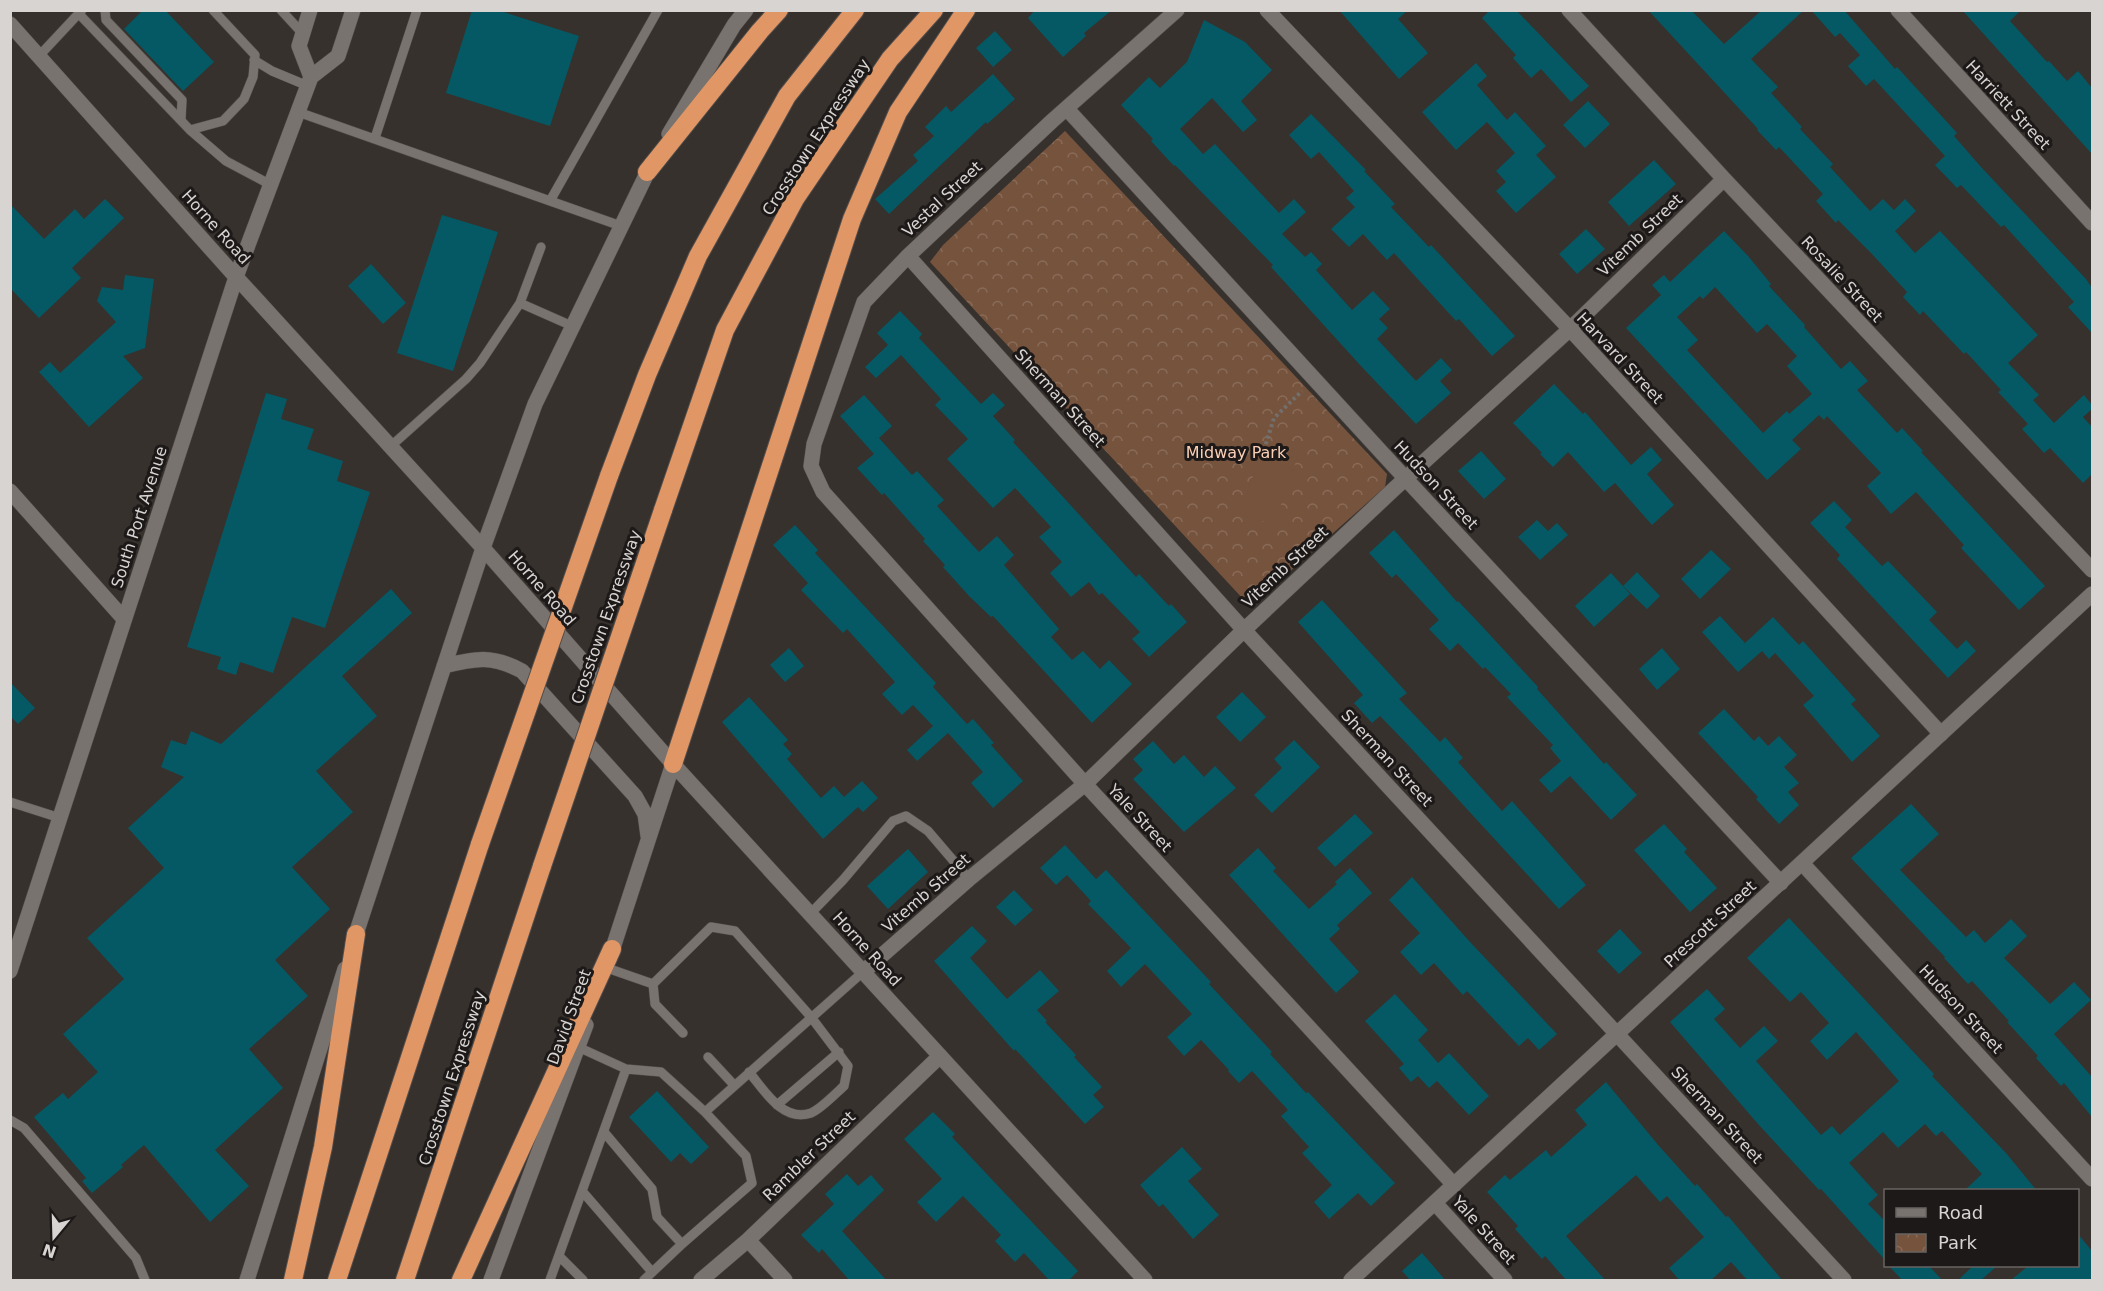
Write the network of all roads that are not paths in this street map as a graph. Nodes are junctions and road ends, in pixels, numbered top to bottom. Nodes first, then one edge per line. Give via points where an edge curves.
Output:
1 (105, 10) edge
2 (213, 10) edge
3 (281, 10) edge
4 (310, 10) edge
5 (353, 10) edge
6 (417, 10) edge
7 (644, 10) edge
8 (746, 10) edge
9 (778, 10) edge
10 (855, 10) edge
11 (934, 10) edge
12 (966, 10) edge
13 (1177, 10) edge
14 (1267, 10) edge
15 (1569, 10) edge
16 (1898, 10) edge
17 (81, 12) edge
18 (656, 12) edge
19 (10, 24) edge
20 (303, 34) junction
21 (39, 56) junction
22 (254, 60) junction
23 (310, 81) junction
24 (1067, 109) junction
25 (298, 112) junction
26 (181, 120) junction
27 (190, 130) junction
28 (375, 138) junction
29 (647, 172) junction
30 (1724, 179) junction
31 (271, 185) junction
32 (550, 201) junction
33 (2092, 223) edge
34 (621, 226) junction
35 (541, 247) dead end
36 (908, 256) junction
37 (236, 278) junction
38 (519, 303) junction
39 (572, 326) junction
40 (1570, 329) junction
41 (391, 446) junction
42 (811, 466) joint
43 (1406, 479) junction
44 (10, 491) edge
45 (483, 548) junction
46 (2092, 570) edge
47 (2092, 594) edge
48 (124, 619) junction
49 (1244, 630) junction
50 (444, 666) junction
51 (1941, 735) junction
52 (674, 764) junction
53 (1085, 784) junction
54 (10, 802) edge
55 (60, 818) junction
56 (648, 839) junction
57 (1802, 863) junction
58 (969, 879) junction
59 (1781, 883) junction
60 (810, 914) junction
61 (356, 934) junction
62 (15, 940) edge
63 (612, 949) junction
64 (607, 968) junction
65 (10, 971) edge
66 (863, 972) junction
67 (653, 984) junction
68 (811, 1017) junction
69 (683, 1033) dead end
70 (1617, 1034) junction
71 (578, 1047) junction
72 (839, 1052) junction
73 (940, 1056) junction
74 (708, 1057) dead end
75 (626, 1069) junction
76 (749, 1072) junction
77 (734, 1085) junction
78 (777, 1105) junction
79 (705, 1112) junction
80 (10, 1120) edge
81 (604, 1132) junction
82 (2092, 1179) edge
83 (1454, 1185) junction
84 (582, 1191) junction
85 (1435, 1203) junction
86 (748, 1240) junction
87 (682, 1244) junction
88 (559, 1256) junction
89 (652, 1272) junction
90 (145, 1281) edge
91 (246, 1281) edge
92 (292, 1281) edge
93 (337, 1281) edge
94 (405, 1281) edge
95 (461, 1281) edge
96 (491, 1281) edge
97 (550, 1281) edge
98 (583, 1281) edge
99 (644, 1281) edge
100 (701, 1281) edge
101 (785, 1281) edge
102 (1145, 1281) edge
103 (1351, 1281) edge
104 (1505, 1281) edge
105 (1844, 1281) edge

1 - 26 lane via 106,20 182,100
2 - 22 lane via 255,55
3 - 20 lane
4 - 20 street
5 - 23 street via 338,56
6 - 28 lane
7 - 18 lane
8 - 29 street
9 - 29 highway
10 - 93 highway, bridge via 787,96 698,256 647,375 480,844
11 - 94 highway, Crosstown Expressway, bridge via 890,59 795,199 725,330
12 - 52 highway via 898,112 852,219
13 - 24 street, Vestal Street
14 - 40 street, Harvard Street
15 - 30 street, Rosalie Street
16 - 33 street, Harriett Street
17 - 21 lane
17 - 26 lane
18 - 32 lane
19 - 21 street, Horne Road
20 - 23 street via 299,46
21 - 37 street, Horne Road
22 - 23 lane via 272,71
22 - 27 lane via 253,77 244,99 223,121
23 - 25 street, South Port Avenue
24 - 36 street, Vestal Street
24 - 43 street, Hudson Street
25 - 28 lane
25 - 31 street, South Port Avenue
26 - 27 lane
27 - 31 lane via 226,160
28 - 32 lane
29 - 34 street
30 - 40 street, Vitemb Street
30 - 46 street, Rosalie Street
31 - 37 street, South Port Avenue
32 - 34 lane
34 - 39 street
35 - 38 lane
36 - 42 street, Vestal Street via 864,302 814,444
36 - 49 street, Sherman Street
37 - 41 street, Horne Road
37 - 48 street, South Port Avenue
38 - 39 lane
38 - 41 lane via 466,379
39 - 45 street via 535,404
40 - 43 street, Vitemb Street
40 - 51 street, Harvard Street
41 - 45 street, Horne Road
42 - 53 street, Yale Street via 823,492
43 - 49 street, Vitemb Street
43 - 59 street, Hudson Street
44 - 48 street
45 - 50 street
45 - 52 street, Horne Road
47 - 51 street, Prescott Street
48 - 55 street, South Port Avenue
49 - 53 street, Vitemb Street
49 - 70 street, Sherman Street
50 - 56 street via 489,659 522,671 635,796 645,814
50 - 61 street
51 - 57 street, Prescott Street
52 - 56 street, David Street
52 - 60 street, Horne Road
53 - 58 street, Vitemb Street
53 - 83 street, Yale Street
54 - 55 lane
55 - 62 street, South Port Avenue
56 - 63 street, David Street
57 - 59 street, Prescott Street
57 - 82 street, Hudson Street
58 - 60 lane via 928,831 906,816 893,821
58 - 66 street, Vitemb Street
59 - 70 street, Prescott Street
60 - 66 street, Horne Road
61 - 91 street
61 - 92 highway via 323,1147
62 - 65 street, South Port Avenue
63 - 64 street, David Street
63 - 95 highway
64 - 67 lane
64 - 71 street, David Street
66 - 68 lane
66 - 73 street, Horne Road
67 - 68 lane via 711,927 735,931
67 - 69 lane via 655,1004
68 - 72 lane
68 - 76 lane
70 - 83 street, Prescott Street
70 - 105 street, Sherman Street
71 - 75 lane
71 - 96 street, David Street
72 - 78 lane
72 - 78 lane via 848,1066 844,1086 812,1113 794,1115
73 - 86 street, Rambler Street
73 - 102 street, Horne Road
74 - 77 lane
75 - 79 lane via 661,1072
75 - 81 lane
76 - 77 lane
76 - 78 lane
77 - 79 lane
79 - 87 lane via 746,1156 752,1183
80 - 90 lane via 24,1128 136,1258
81 - 84 lane
81 - 87 lane via 652,1189 657,1217
83 - 85 street, Prescott Street
84 - 88 lane
84 - 89 lane
85 - 103 street, Prescott Street
85 - 104 street, Yale Street
86 - 100 street, Rambler Street
86 - 101 street
87 - 89 lane
88 - 97 lane
88 - 98 lane
89 - 99 lane

